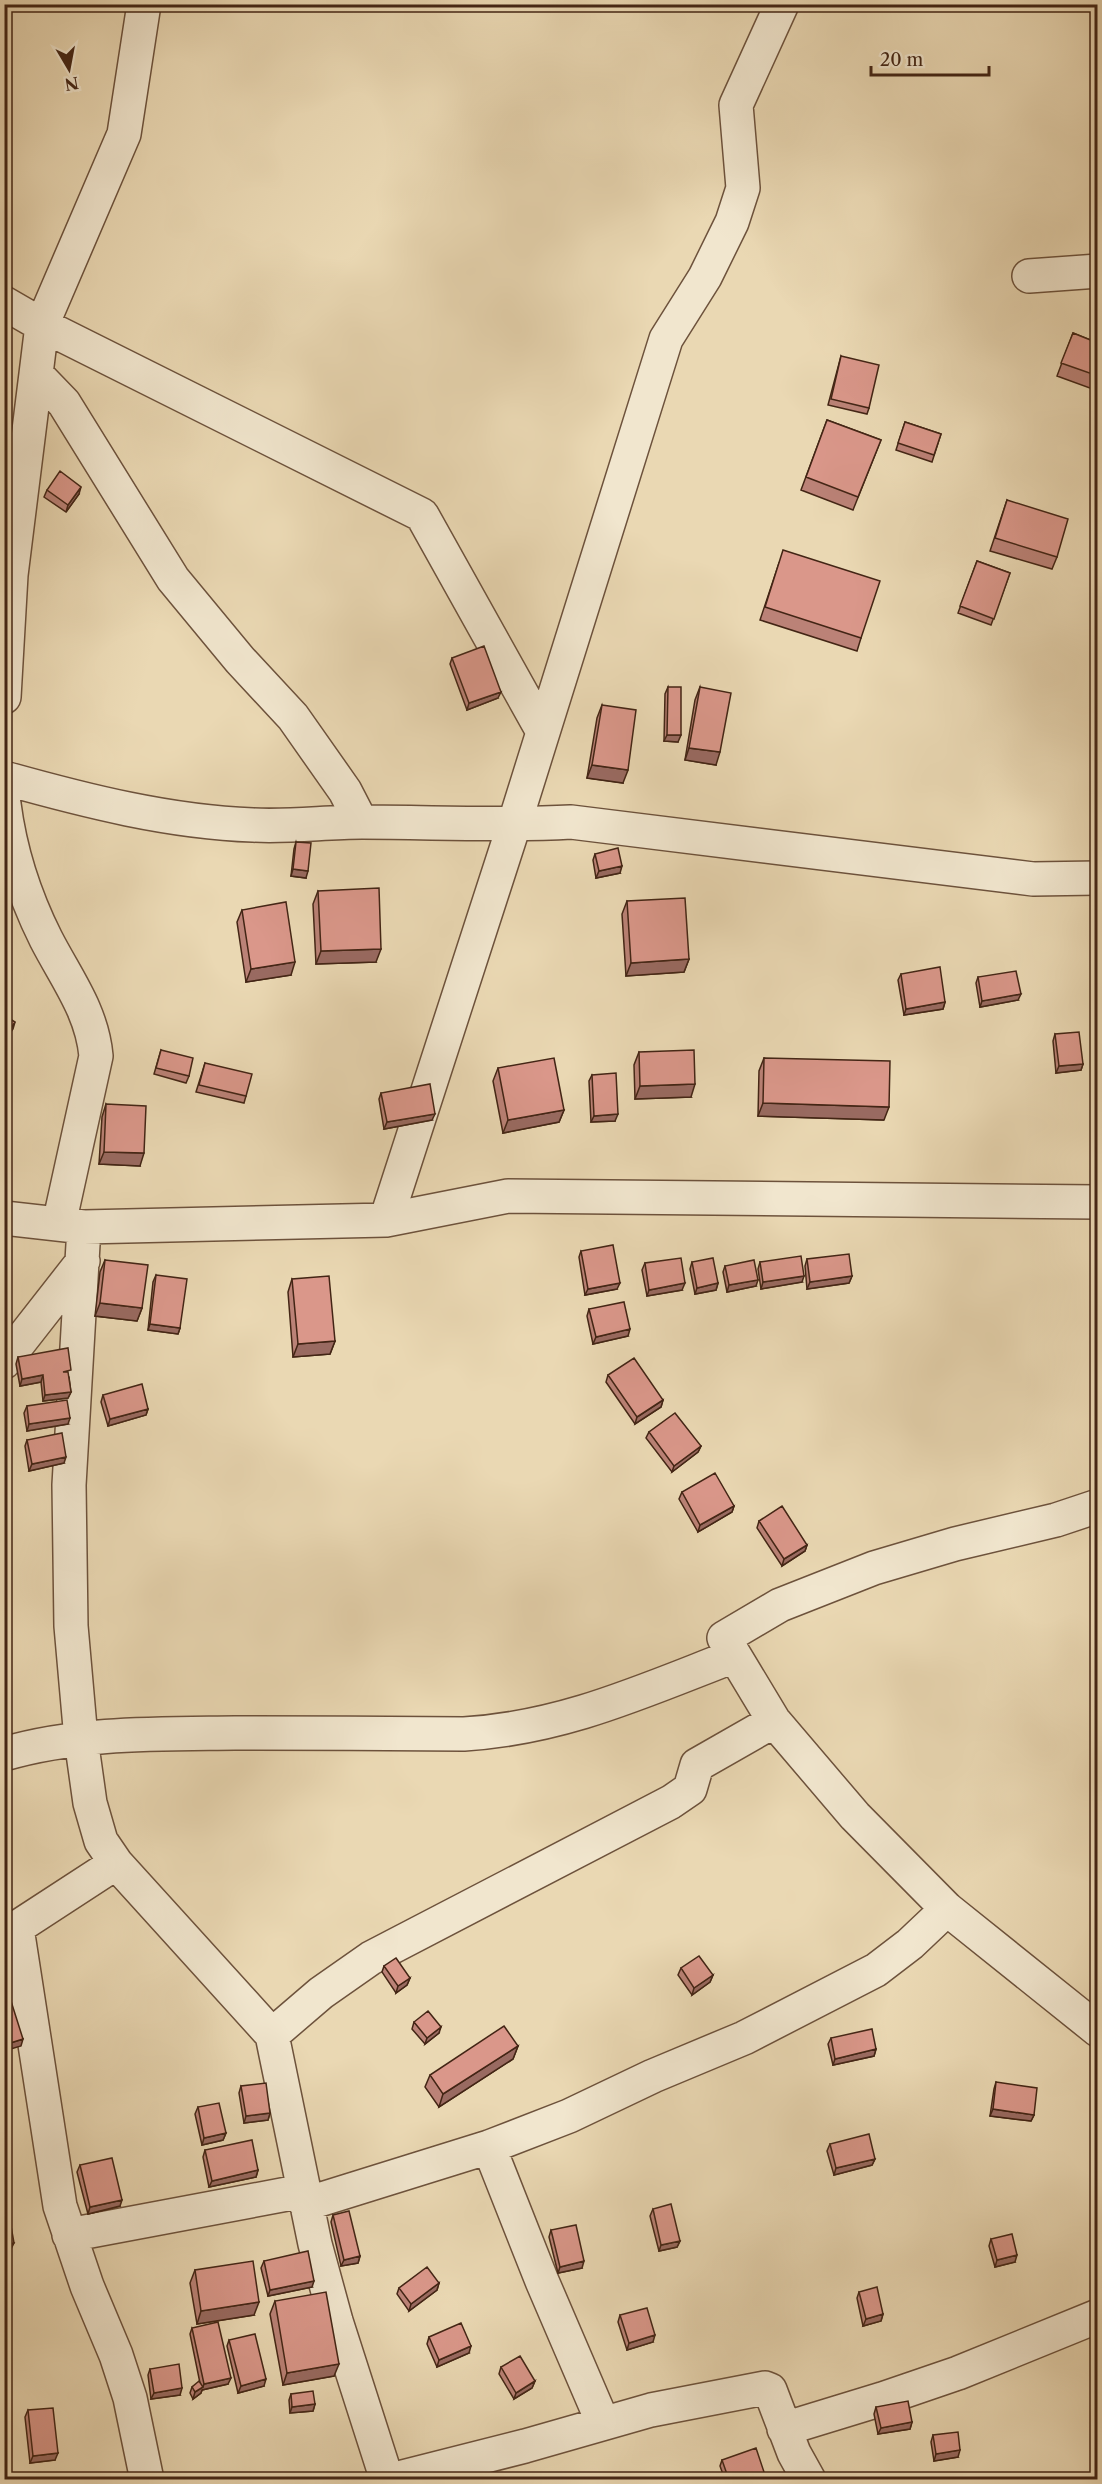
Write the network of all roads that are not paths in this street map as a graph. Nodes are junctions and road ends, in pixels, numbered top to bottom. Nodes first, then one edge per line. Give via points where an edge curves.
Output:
1 (144, 4) edge
2 (782, 4) edge
3 (1098, 271) edge
4 (1029, 276) dead end
5 (4, 303) edge
6 (42, 325) junction
7 (36, 374) junction
8 (4, 697) edge
9 (542, 730) junction
10 (4, 778) edge
11 (4, 804) edge
12 (361, 822) junction
13 (514, 825) junction
14 (1098, 878) edge
15 (1098, 1202) edge
16 (4, 1218) edge
17 (386, 1220) junction
18 (72, 1225) junction
19 (82, 1261) junction
20 (4, 1362) edge
21 (1098, 1506) edge
22 (734, 1656) junction
23 (774, 1720) junction
24 (81, 1739) junction
25 (4, 1754) edge
26 (116, 1863) junction
27 (947, 1909) junction
28 (11, 1932) edge
29 (1098, 2030) edge
30 (272, 2036) junction
31 (489, 2147) junction
32 (304, 2197) junction
33 (69, 2235) junction
34 (1098, 2316) edge
35 (603, 2422) junction
36 (784, 2428) junction
37 (147, 2480) edge
38 (387, 2480) edge
39 (391, 2480) edge
40 (808, 2480) edge

1 - 6 street via 124,134
2 - 9 street via 736,105 743,188 736,210 705,277 666,339
3 - 4 street
5 - 6 street
6 - 7 street
6 - 9 street via 422,515
7 - 8 street via 11,574
7 - 12 street via 70,411 173,579 293,717 345,791
9 - 13 street
10 - 12 street via 84,801 206,822 255,826
11 - 18 street via 9,839 26,892 47,940 72,981 95,1041
12 - 13 street
13 - 14 street via 571,822 1033,879
13 - 17 street
15 - 17 street via 508,1196
16 - 18 street
17 - 18 street
18 - 19 street
19 - 20 street
19 - 24 street via 69,1485 71,1626
21 - 22 street via 955,1544 825,1586 780,1605 724,1638
22 - 23 street
22 - 24 street via 571,1717 494,1732 154,1734
23 - 27 street via 855,1816
23 - 30 street via 697,1765 690,1789 671,1802 371,1958 321,1993
24 - 25 street
24 - 26 street via 94,1820 101,1841
26 - 28 street
26 - 30 street
27 - 29 street
27 - 31 street via 876,1970 819,2000 569,2116
28 - 33 street via 60,2206
30 - 32 street
31 - 32 street
31 - 35 street
32 - 33 street
32 - 38 street via 336,2321
33 - 37 street via 130,2398
34 - 36 street via 947,2376
35 - 36 street via 765,2388 774,2398
35 - 39 street
36 - 40 street

